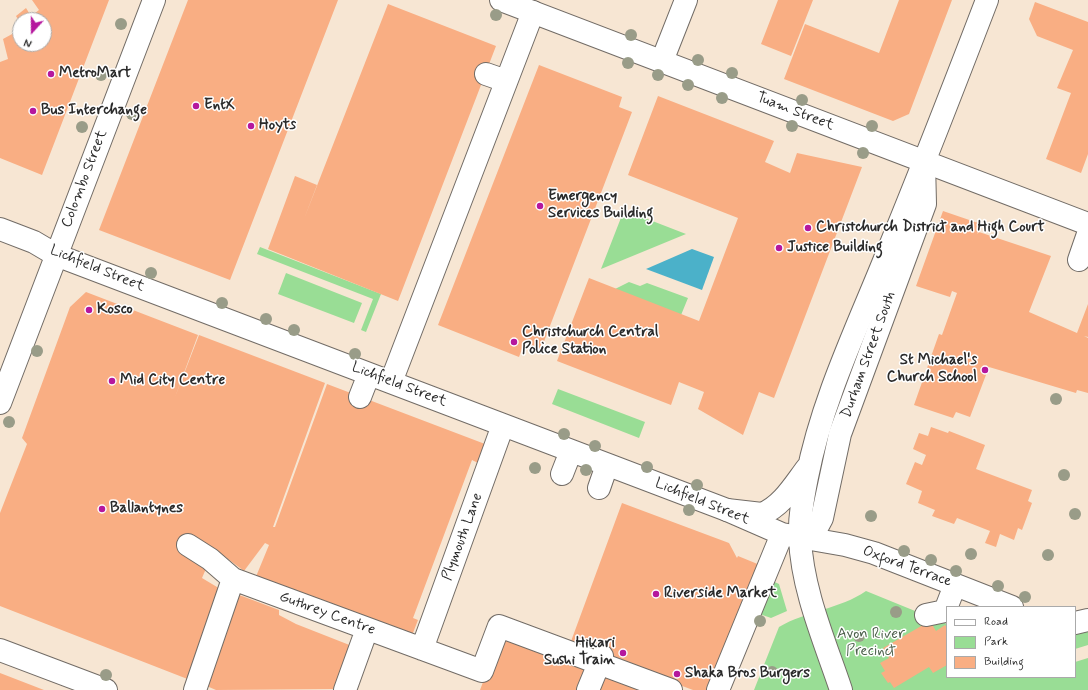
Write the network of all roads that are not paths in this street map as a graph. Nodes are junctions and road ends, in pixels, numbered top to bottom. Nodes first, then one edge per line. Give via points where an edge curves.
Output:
1 (154, 0) edge
2 (501, 0) edge
3 (686, 0) edge
4 (987, 0) edge
5 (533, 12) junction
6 (662, 61) junction
7 (486, 74) dead end
8 (506, 81) junction
9 (924, 162) junction
10 (1088, 224) edge
11 (0, 229) edge
12 (1088, 234) edge
13 (56, 255) junction
14 (1079, 260) dead end
15 (369, 374) junction
16 (391, 382) junction
17 (360, 397) dead end
18 (0, 403) edge
19 (503, 425) junction
20 (572, 451) junction
21 (607, 465) junction
22 (809, 466) junction
23 (562, 474) dead end
24 (599, 488) dead end
25 (727, 510) junction
26 (791, 536) junction
27 (188, 545) dead end
28 (233, 579) junction
29 (955, 584) junction
30 (947, 606) edge
31 (1010, 606) edge
32 (946, 608) edge
33 (926, 615) dead end
34 (1088, 620) edge
35 (1076, 623) edge
36 (367, 629) junction
37 (422, 649) junction
38 (0, 650) edge
39 (600, 660) junction
40 (106, 690) edge
41 (195, 690) edge
42 (345, 690) edge
43 (588, 690) edge
44 (671, 690) edge
45 (718, 690) edge
46 (841, 690) edge

1 - 13 street, Colombo Street
2 - 5 street, Tuam Street
3 - 6 street
4 - 9 street, Durham Street South
5 - 6 street, Tuam Street
5 - 8 street
6 - 9 street, Tuam Street
7 - 8 street
8 - 16 street
9 - 10 street, Tuam Street
9 - 22 street, Durham Street South via 844,359 818,431
9 - 26 street, Durham Street South via 926,204 840,434 822,518 814,533
11 - 13 street, Lichfield Street via 34,242
12 - 14 street
13 - 15 street, Lichfield Street
13 - 18 street, Colombo Street
15 - 16 street, Lichfield Street
15 - 17 street
16 - 19 street, Lichfield Street
19 - 20 street, Lichfield Street
19 - 37 street, Plymouth Lane via 431,597
20 - 21 street, Lichfield Street
20 - 23 street
21 - 24 street
21 - 25 street, Lichfield Street
22 - 25 street via 771,510 762,514
22 - 26 street, Durham Street South via 802,505
25 - 26 street, Lichfield Street
26 - 29 street, Oxford Terrace via 845,545 874,553
26 - 45 street
26 - 46 street, Durham Street South via 803,564 814,608
27 - 28 street, Guthrey Centre via 210,559
28 - 36 street, Guthrey Centre
28 - 41 street
29 - 30 street
29 - 31 street, Oxford Terrace
32 - 33 street via 945,611
34 - 35 street
36 - 37 street, Guthrey Centre
36 - 42 street
37 - 39 street, Guthrey Centre via 482,671 499,626 568,652
38 - 40 street
39 - 43 street
39 - 44 street

